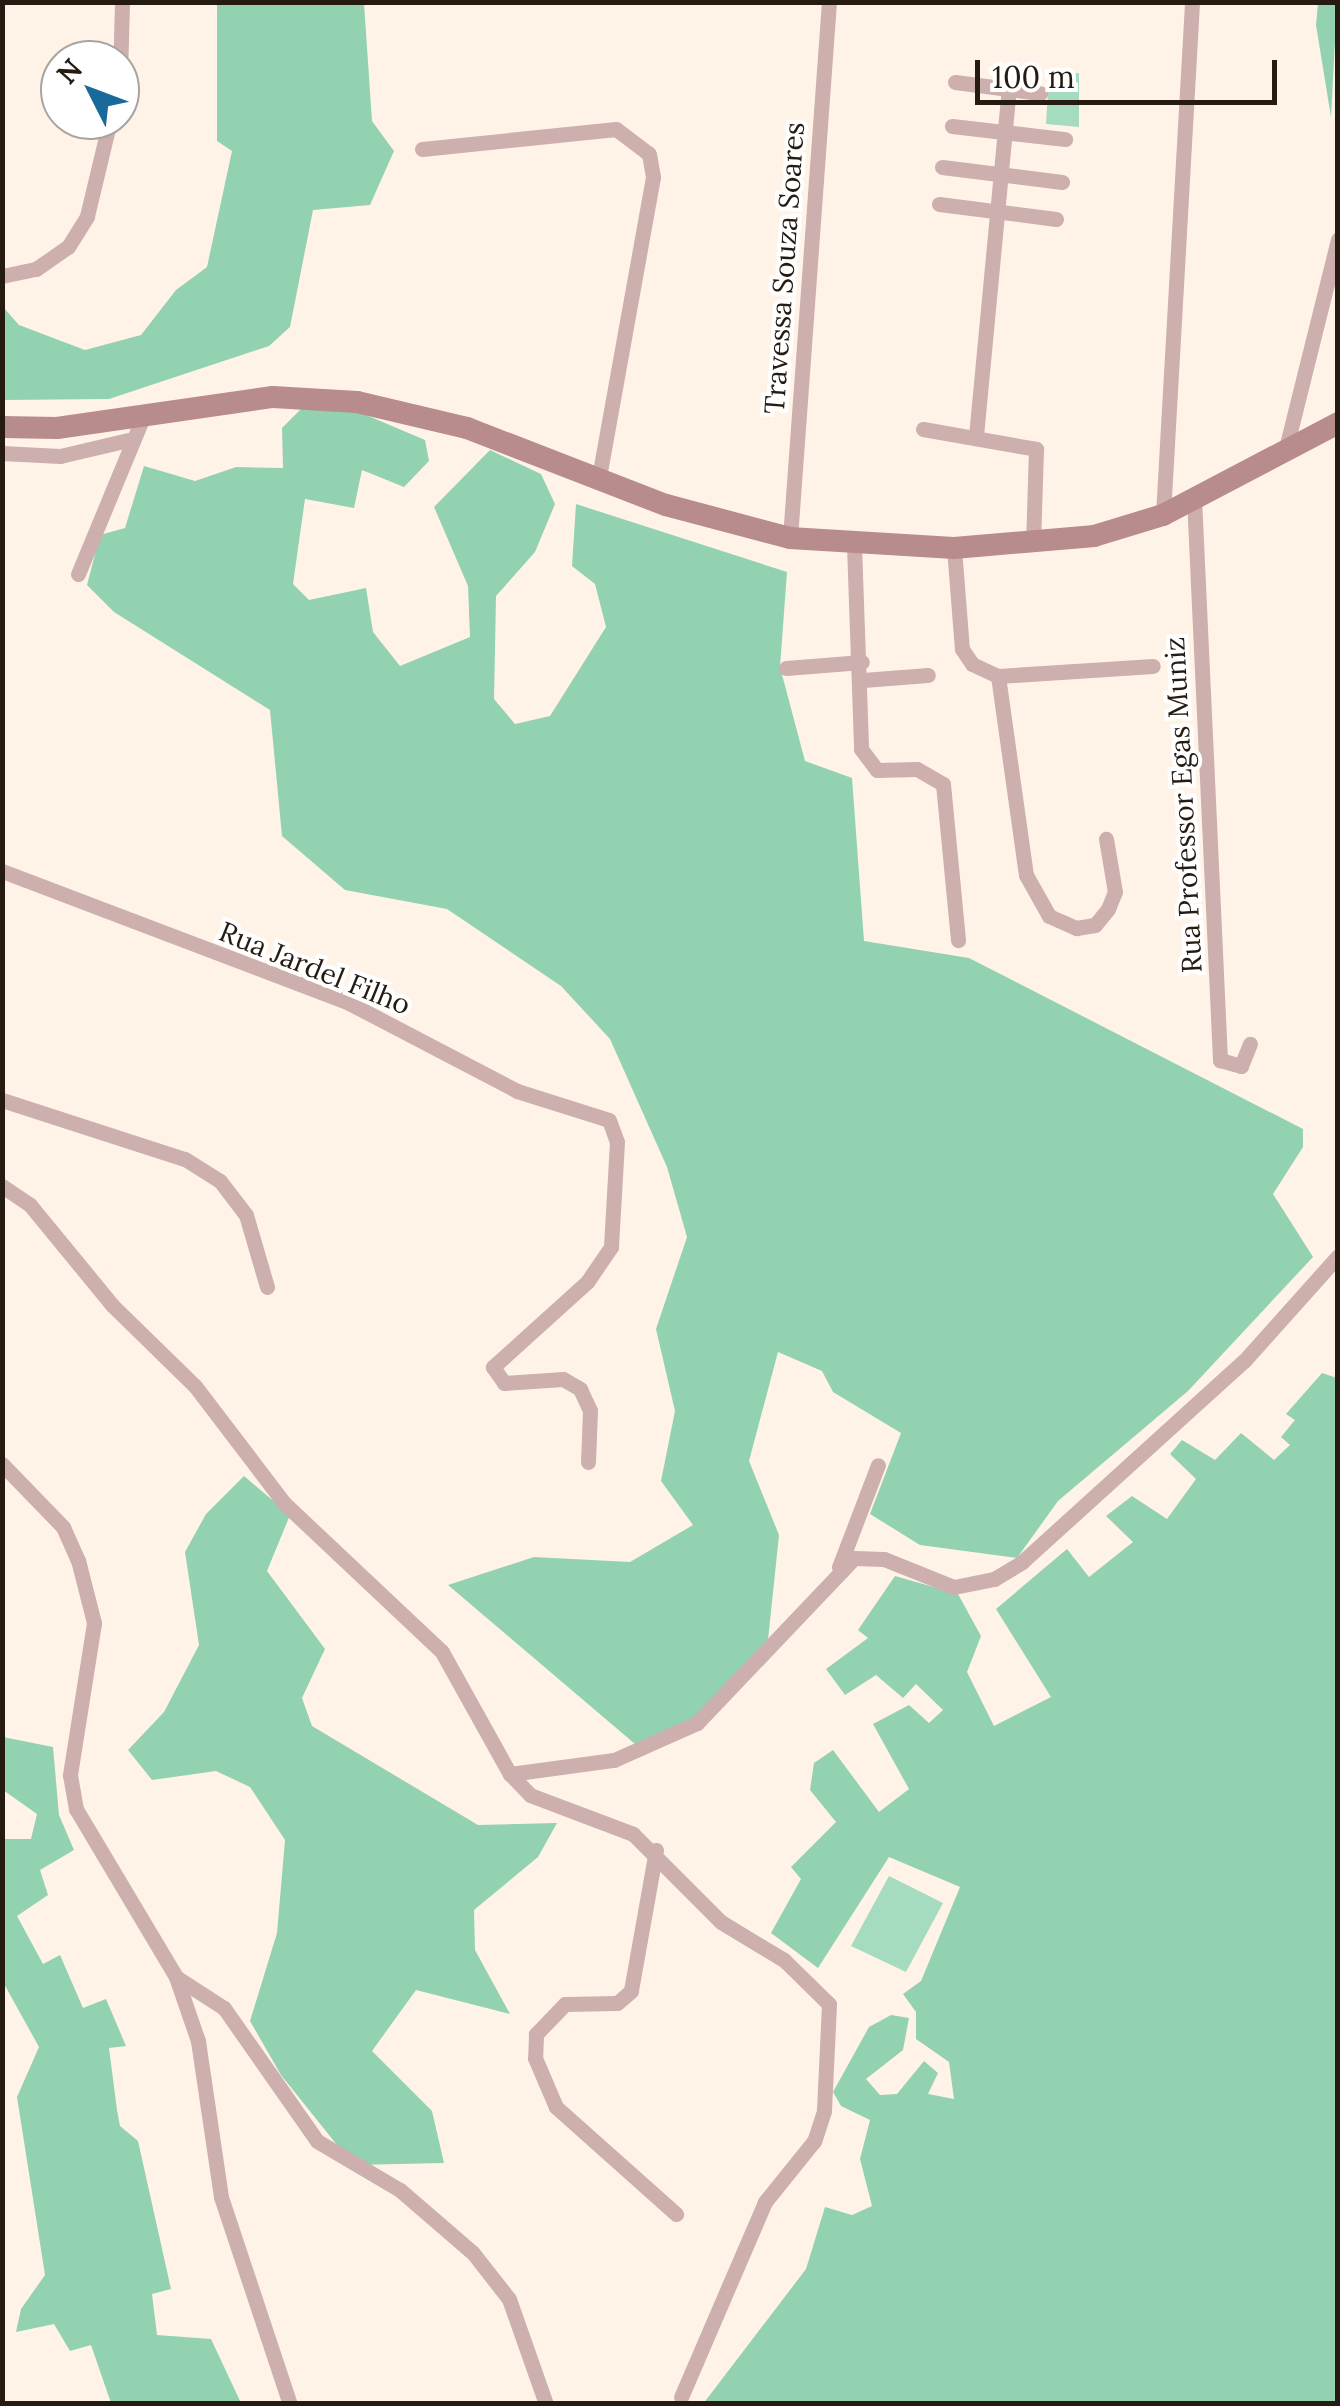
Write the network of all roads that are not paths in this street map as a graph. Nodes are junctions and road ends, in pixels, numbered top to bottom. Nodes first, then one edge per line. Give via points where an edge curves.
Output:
1 (122, 2) edge
2 (829, 2) edge
3 (1192, 2) edge
4 (121, 40) edge
5 (954, 82) dead end
6 (1009, 88) junction
7 (1040, 93) dead end
8 (952, 126) dead end
9 (1005, 132) junction
10 (1064, 139) dead end
11 (105, 140) edge
12 (422, 149) dead end
13 (942, 167) dead end
14 (1000, 174) junction
15 (1062, 182) dead end
16 (939, 204) dead end
17 (997, 212) junction
18 (1056, 220) dead end
19 (1338, 239) edge
20 (2, 276) edge
21 (143, 417) junction
22 (1338, 424) edge
23 (2, 428) edge
24 (922, 429) dead end
25 (976, 436) junction
26 (128, 440) junction
27 (1288, 444) junction
28 (2, 453) edge
29 (598, 482) junction
30 (1194, 498) junction
31 (1164, 515) junction
32 (790, 538) junction
33 (1033, 544) junction
34 (854, 545) junction
35 (954, 548) junction
36 (78, 574) dead end
37 (862, 662) junction
38 (1153, 666) dead end
39 (786, 668) dead end
40 (928, 676) dead end
41 (998, 676) junction
42 (863, 680) junction
43 (1106, 838) dead end
44 (2, 871) edge
45 (958, 940) dead end
46 (1250, 1044) dead end
47 (2, 1100) edge
48 (2, 1186) edge
49 (1338, 1256) edge
50 (267, 1287) dead end
51 (588, 1462) dead end
52 (2, 1464) edge
53 (878, 1464) dead end
54 (839, 1568) junction
55 (510, 1774) junction
56 (656, 1850) junction
57 (176, 1977) junction
58 (676, 2214) dead end
59 (681, 2397) dead end
60 (290, 2404) edge
61 (546, 2404) edge

1 - 4 street
2 - 32 street, Travessa Souza Soares
3 - 31 street
5 - 6 street
6 - 7 street
6 - 9 street
8 - 9 street
9 - 10 street
9 - 14 street
11 - 20 street via 88,216 68,247 36,269
12 - 29 street via 616,129 650,154 654,177
13 - 14 street
14 - 15 street
14 - 17 street
16 - 17 street
17 - 18 street
17 - 25 street
19 - 27 street
21 - 23 main road
21 - 26 street
21 - 29 main road via 273,397 357,402 467,428
22 - 27 main road
24 - 25 street
25 - 33 street via 1024,443 1039,455
26 - 28 street via 60,456
26 - 36 street
27 - 30 main road
29 - 32 main road
30 - 31 main road
30 - 46 street, Rua Professor Egas Muniz via 1220,1060 1241,1066
31 - 33 main road
32 - 34 main road
33 - 35 main road
34 - 35 main road
34 - 37 street
35 - 41 street via 965,657
37 - 39 street
37 - 42 street
38 - 41 street
40 - 42 street
41 - 43 street via 1026,875 1048,916 1076,928 1095,925 1108,909 1115,892
42 - 45 street via 861,749 868,763 888,774 917,769 943,784
44 - 51 street, Rua Jardel Filho via 349,1003 516,1091 609,1120 616,1142 611,1247 587,1282 493,1367 504,1383 562,1379 580,1389 590,1410
47 - 50 street via 186,1159 220,1181 246,1215
48 - 55 street via 30,1204 112,1304 195,1386 284,1504 442,1652
49 - 54 street via 1244,1361 1022,1562 972,1587 869,1556
52 - 57 street via 62,1528 94,1623 70,1775 76,1810
53 - 54 street
54 - 55 street via 697,1723 614,1760
55 - 56 street via 554,1808 633,1834
56 - 58 street via 631,1991 618,2003 583,2001 556,2010 536,2034 535,2058 556,2107
56 - 59 street via 722,1922 819,1990 832,2019 814,2141 765,2202
57 - 60 street via 198,2041 221,2197
57 - 61 street via 224,2008 317,2140 400,2190 473,2253 508,2299

